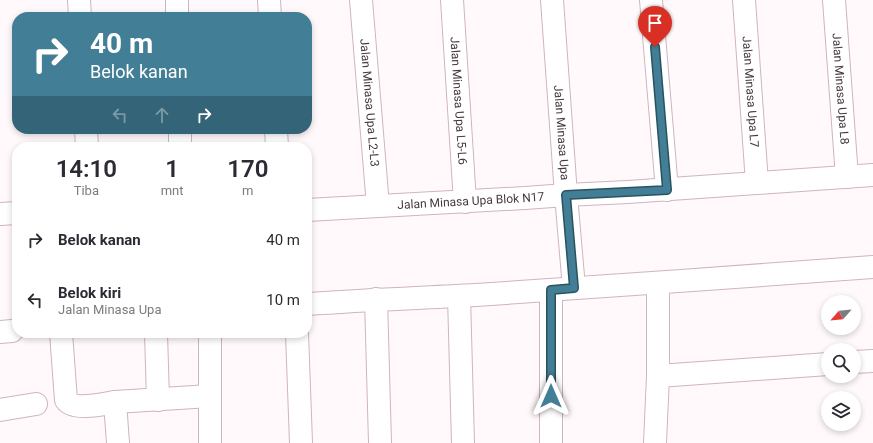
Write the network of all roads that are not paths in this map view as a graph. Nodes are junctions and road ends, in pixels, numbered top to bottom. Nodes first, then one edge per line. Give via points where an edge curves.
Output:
1 (79, 0) edge
2 (177, 0) edge
3 (269, 0) edge
4 (361, 0) edge
5 (452, 0) edge
6 (552, 0) edge
7 (651, 0) edge
8 (744, 0) edge
9 (834, 0) edge
10 (80, 12) edge
11 (177, 12) edge
12 (270, 12) edge
13 (873, 175) edge
14 (847, 177) junction
15 (757, 183) junction
16 (667, 190) junction
17 (566, 195) junction
18 (465, 202) junction
19 (378, 206) junction
20 (0, 209) edge
21 (312, 210) edge
22 (12, 213) edge
23 (0, 214) edge
24 (873, 267) edge
25 (658, 283) junction
26 (574, 288) junction
27 (551, 290) junction
28 (458, 296) junction
29 (376, 299) junction
30 (312, 304) edge
31 (60, 338) edge
32 (156, 338) edge
33 (210, 338) edge
34 (297, 338) edge
35 (873, 361) edge
36 (861, 362) edge
37 (821, 364) edge
38 (658, 376) junction
39 (210, 396) junction
40 (158, 400) junction
41 (116, 402) junction
42 (36, 404) dead end
43 (0, 410) edge
44 (118, 443) edge
45 (210, 443) edge
46 (301, 443) edge
47 (380, 443) edge
48 (463, 443) edge
49 (551, 443) edge
50 (655, 443) edge

1 - 10 street
2 - 11 street
3 - 12 street
4 - 19 street, Jalan Minasa Upa L2-L3
5 - 18 street, Jalan Minasa Upa L5-L6
6 - 17 street, Jalan Minasa Upa
7 - 16 street
8 - 15 street, Jalan Minasa Upa L7
9 - 14 street, Jalan Minasa Upa L8
13 - 14 street, Jalan Minasa Upa Blok N17
14 - 15 street, Jalan Minasa Upa Blok N17
15 - 16 street, Jalan Minasa Upa Blok N17
16 - 17 street, Jalan Minasa Upa Blok N17
17 - 18 street, Jalan Minasa Upa Blok N17
17 - 26 street, Jalan Minasa Upa
18 - 19 street, Jalan Minasa Upa Blok N17
19 - 21 street, Jalan Minasa Upa Blok N17
20 - 23 street
22 - 23 street
24 - 25 street
25 - 26 street
25 - 38 street
26 - 27 street
27 - 28 street
27 - 49 street
28 - 29 street
28 - 48 street
29 - 30 street
29 - 47 street
31 - 41 street via 68,403 80,406
32 - 40 street
33 - 39 street
34 - 46 street
35 - 36 street
37 - 38 street
38 - 50 street
39 - 40 street
39 - 45 street
40 - 41 street
41 - 44 street
42 - 43 street

